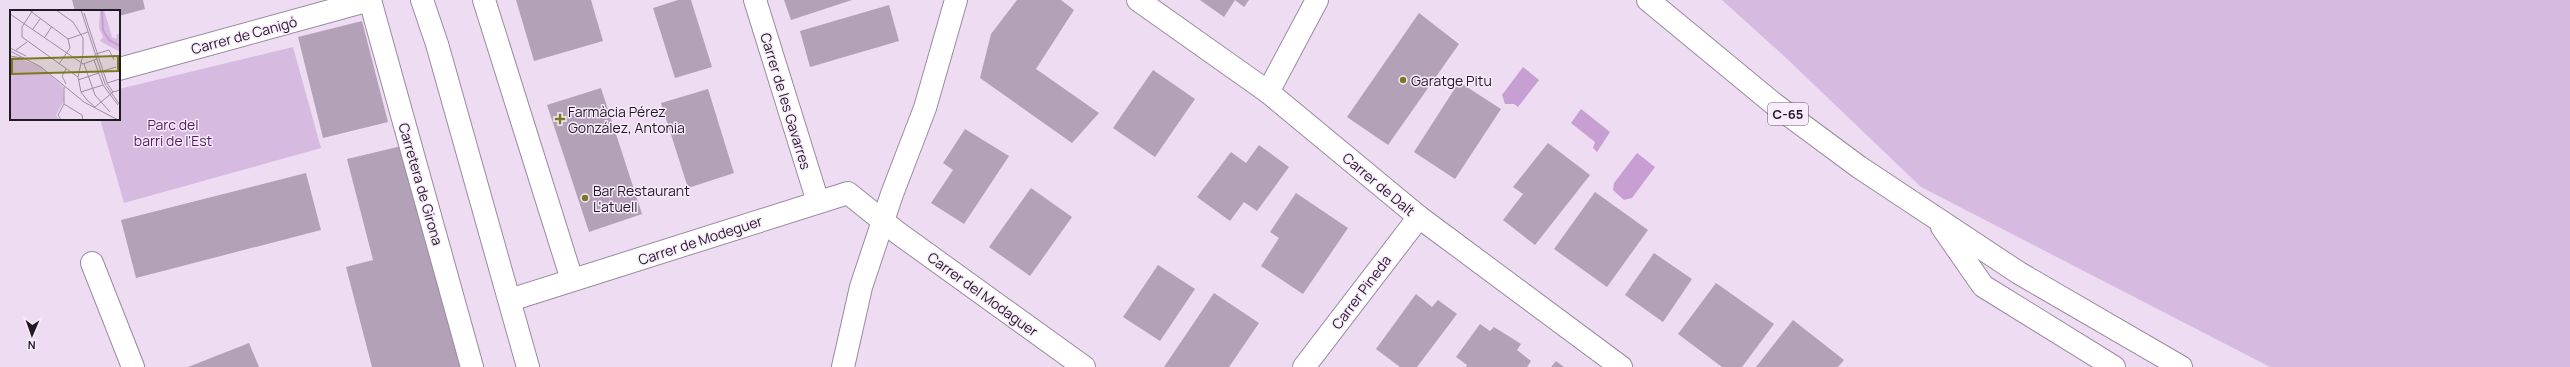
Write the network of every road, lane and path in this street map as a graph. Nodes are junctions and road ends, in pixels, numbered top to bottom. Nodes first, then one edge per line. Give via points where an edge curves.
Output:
1 (370, 0) edge
2 (422, 0) edge
3 (484, 0) edge
4 (755, 0) edge
5 (956, 0) edge
6 (1138, 0) edge
7 (1317, 0) edge
8 (1648, 0) edge
9 (120, 69) edge
10 (1268, 92) junction
11 (818, 202) junction
12 (1419, 217) junction
13 (1936, 218) junction
14 (882, 221) junction
15 (92, 263) dead end
16 (572, 280) junction
17 (510, 300) junction
18 (2174, 363) edge
19 (133, 367) edge
20 (472, 367) edge
21 (528, 367) edge
22 (843, 367) edge
23 (1084, 367) edge
24 (1304, 367) edge
25 (1622, 367) edge
26 (2114, 367) edge
27 (2198, 367) edge

1 - 9 street, Carrer de Canigó
1 - 20 street, Carretera de Girona
2 - 17 street via 437,44
3 - 16 street
4 - 11 street, Carrer de les Gavarres
5 - 14 street via 925,108
6 - 10 street, Carrer de Dalt
7 - 10 street
8 - 13 street, C-65 via 1774,104 1859,167
10 - 12 street, Carrer de Dalt
11 - 14 street, Carrer de Modeguer via 848,193
11 - 16 street, Carrer de Modeguer
12 - 24 street, Carrer Pineda
12 - 25 street, Carrer de Dalt
13 - 18 street, C-65 via 2019,272
13 - 26 street via 1983,286
14 - 22 street via 861,287
14 - 23 street, Carrer del Modaguer
15 - 19 street
16 - 17 street, Carrer de Modeguer
17 - 21 street
18 - 27 street

